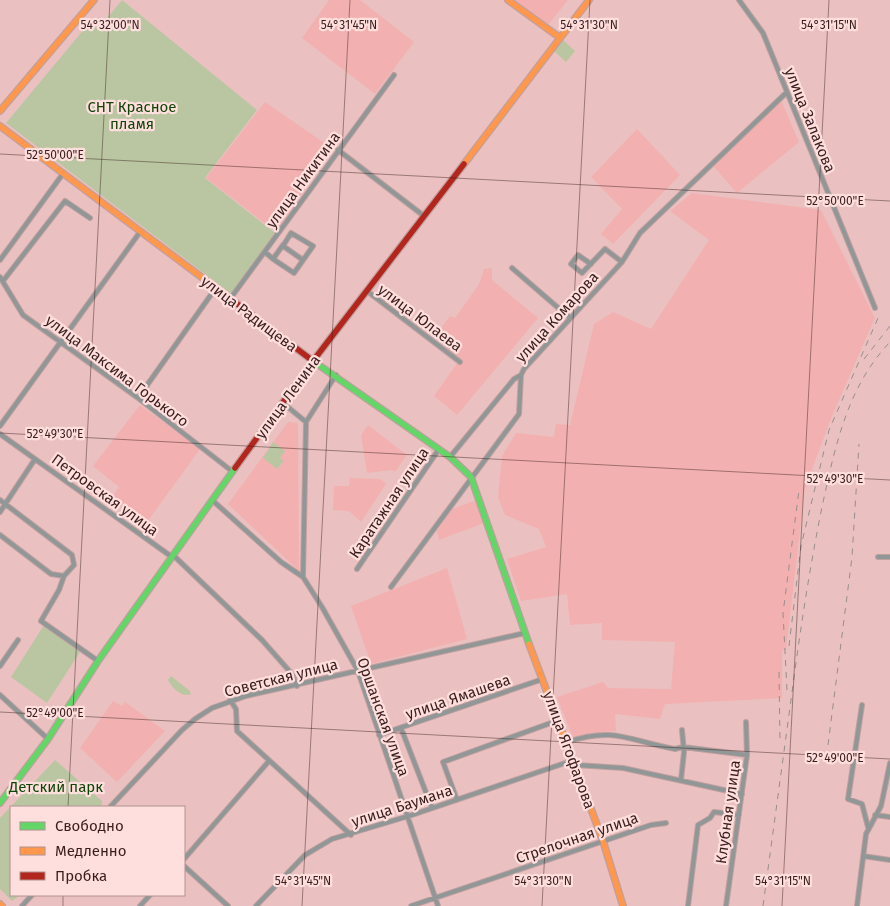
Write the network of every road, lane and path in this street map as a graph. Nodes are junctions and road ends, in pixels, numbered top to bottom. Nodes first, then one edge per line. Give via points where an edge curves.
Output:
1 (94, 0) edge
2 (508, 0) edge
3 (589, 0) edge
4 (739, 0) edge
5 (559, 37) junction
6 (394, 75) dead end
7 (787, 92) junction
8 (0, 111) edge
9 (0, 126) edge
10 (338, 150) junction
11 (62, 175) junction
12 (424, 216) junction
13 (90, 218) dead end
14 (283, 227) junction
15 (140, 232) junction
16 (291, 233) junction
17 (282, 246) junction
18 (264, 252) junction
19 (273, 259) junction
20 (0, 260) edge
21 (303, 260) junction
22 (622, 262) junction
23 (591, 264) junction
24 (512, 268) dead end
25 (1, 279) edge
26 (216, 288) junction
27 (366, 291) junction
28 (230, 299) junction
29 (875, 308) dead end
30 (570, 318) junction
31 (61, 341) junction
32 (313, 361) junction
33 (460, 362) dead end
34 (336, 375) junction
35 (521, 375) junction
36 (138, 398) junction
37 (283, 403) junction
38 (306, 422) junction
39 (0, 426) edge
40 (0, 434) edge
41 (439, 449) junction
42 (450, 457) junction
43 (35, 459) junction
44 (233, 472) junction
45 (471, 477) junction
46 (0, 500) edge
47 (212, 500) junction
48 (5, 504) junction
49 (0, 512) edge
50 (0, 535) edge
51 (173, 556) junction
52 (878, 557) dead end
53 (890, 557) edge
54 (357, 569) dead end
55 (64, 576) junction
56 (303, 577) junction
57 (391, 587) dead end
58 (512, 596) joint
59 (525, 633) junction
60 (18, 640) dead end
61 (98, 661) junction
62 (0, 666) edge
63 (358, 671) junction
64 (543, 679) junction
65 (297, 686) junction
66 (0, 694) edge
67 (230, 700) junction
68 (862, 705) dead end
69 (559, 720) junction
70 (746, 722) dead end
71 (401, 728) junction
72 (682, 730) dead end
73 (379, 735) junction
74 (48, 739) junction
75 (567, 742) junction
76 (683, 747) junction
77 (747, 755) junction
78 (269, 762) junction
79 (575, 763) junction
80 (890, 763) edge
81 (681, 780) junction
82 (742, 794) junction
83 (457, 800) junction
84 (0, 803) edge
85 (112, 805) edge
86 (432, 808) junction
87 (739, 815) junction
88 (876, 815) junction
89 (406, 817) junction
90 (890, 817) edge
91 (666, 824) dead end
92 (868, 827) junction
93 (351, 835) junction
94 (603, 841) junction
95 (863, 856) junction
96 (185, 857) edge
97 (890, 860) edge
98 (185, 867) edge
99 (31, 896) edge
100 (149, 896) edge
101 (436, 898) junction
102 (22, 906) edge
103 (140, 906) edge
104 (228, 906) edge
105 (256, 906) edge
106 (411, 906) edge
107 (438, 906) edge
108 (623, 906) edge
109 (688, 906) edge
110 (726, 906) edge
111 (857, 906) edge

1 - 8 main road
2 - 5 main road
3 - 5 main road, улица Ленина
4 - 7 street, улица Залакова via 763,33
5 - 12 main road, улица Ленина
6 - 10 street, улица Никитина
7 - 22 street, улица Комарова via 640,233
7 - 29 street, улица Залакова
9 - 11 main road, улица Радищева
10 - 12 street
10 - 14 street, улица Никитина
11 - 15 main road, улица Радищева
11 - 20 street
12 - 27 main road, улица Ленина
13 - 25 street via 65,201
14 - 16 street
14 - 18 street, улица Никитина
15 - 26 main road, улица Радищева
15 - 31 street
16 - 17 street
16 - 21 street via 313,246
17 - 19 street
17 - 21 street
18 - 19 street
18 - 28 street, улица Никитина
19 - 21 street via 294,273
22 - 23 street via 605,249
22 - 30 street, улица Комарова
23 - 23 street via 582,273 571,264 578,255
24 - 30 street
25 - 31 street, улица Максима Горького via 23,315
26 - 28 main road, улица Радищева
26 - 36 street
27 - 32 main road, улица Ленина
27 - 33 street, улица Юлаева
28 - 32 main road, улица Радищева
30 - 35 street, улица Комарова
31 - 36 street, улица Максима Горького
31 - 39 street
32 - 34 main road, улица Радищева
32 - 37 main road, улица Ленина
34 - 38 street
34 - 41 main road, улица Радищева
35 - 42 street via 514,379
35 - 45 street, улица Комарова via 519,414
36 - 44 street, улица Максима Горького
37 - 38 street
37 - 44 main road, улица Ленина
38 - 56 street
40 - 43 street, Петровская улица
41 - 42 main road, улица Радищева
41 - 54 street, Каратажная улица
42 - 45 main road, улица Радищева
43 - 48 street
43 - 51 street, Петровская улица
44 - 47 main road, улица Ленина
45 - 57 street, улица Комарова
45 - 58 main road, улица Радищева
46 - 48 street
47 - 51 main road, улица Ленина
47 - 56 street via 281,562
48 - 49 street
48 - 55 street via 72,555 74,565
50 - 55 street via 51,574
51 - 61 main road, улица Ленина
51 - 65 street, Петровская улица via 262,640 292,674
52 - 53 street
55 - 61 street via 41,621
56 - 63 street, Оршанская улица
58 - 59 main road, улица Ягофарова
59 - 63 street, Советская улица
59 - 64 main road, улица Ягофарова
60 - 62 street
61 - 74 main road, улица Ленина
63 - 65 street, Советская улица
63 - 73 street, Оршанская улица
64 - 69 main road, улица Ягофарова
64 - 71 street, улица Ямашева
65 - 67 street, Советская улица
66 - 74 street
67 - 78 street via 236,709 237,731
67 - 85 street, Советская улица via 212,708 182,730
68 - 92 street via 848,799 862,804
69 - 75 main road, улица Ягофарова
69 - 83 street via 443,762
70 - 77 street, Клубная улица
71 - 73 street, улица Ямашева
71 - 86 street
72 - 76 street
73 - 89 street, Оршанская улица
74 - 84 main road, улица Ленина
75 - 76 street via 589,734 615,734 664,747
75 - 79 main road, улица Ягофарова
76 - 77 street
76 - 81 street
77 - 82 street, Клубная улица
78 - 93 street
78 - 96 street
79 - 81 street via 624,768
79 - 83 street, улица Баумана
79 - 94 main road, улица Ягофарова
80 - 88 street via 885,795
81 - 82 street
82 - 87 street, Клубная улица
83 - 86 street, улица Баумана
86 - 89 street, улица Баумана
87 - 109 street via 714,812 698,825
87 - 110 street, Клубная улица
88 - 90 street
88 - 92 street
89 - 93 street, улица Баумана
89 - 101 street, Оршанская улица
91 - 94 street, Стрелочная улица via 651,825
92 - 95 street
93 - 105 street, улица Баумана via 332,839 305,855
94 - 101 street, Стрелочная улица
94 - 108 main road, улица Ягофарова
95 - 97 street
95 - 111 street
98 - 104 street
99 - 102 street
100 - 103 street
101 - 106 street, Стрелочная улица
101 - 107 street, Оршанская улица

